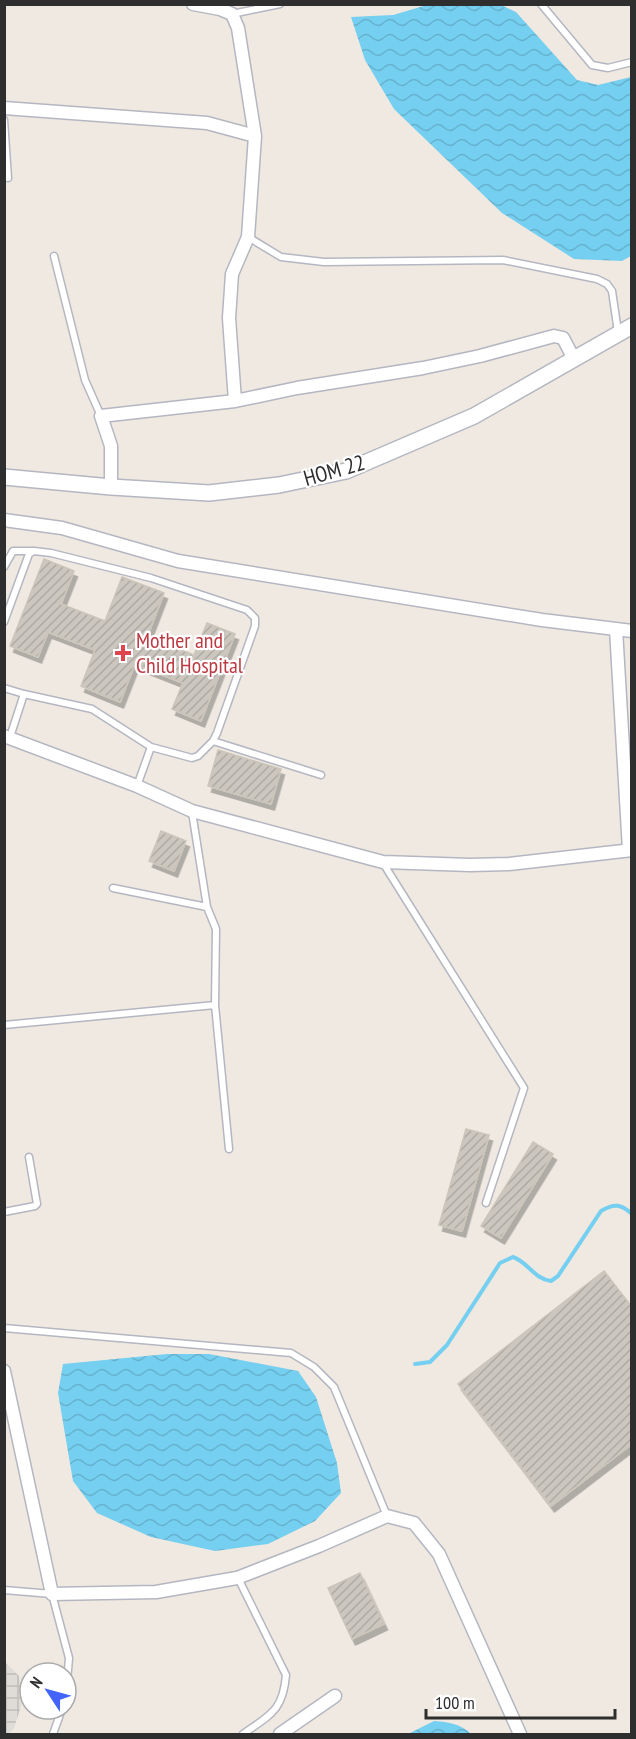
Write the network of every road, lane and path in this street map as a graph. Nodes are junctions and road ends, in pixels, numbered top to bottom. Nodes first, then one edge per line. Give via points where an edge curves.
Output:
1 (193, 4) edge
2 (280, 4) edge
3 (541, 4) edge
4 (232, 14) junction
5 (632, 62) edge
6 (4, 108) edge
7 (4, 120) edge
8 (255, 136) junction
9 (8, 178) dead end
10 (248, 237) junction
11 (54, 256) dead end
12 (625, 329) edge
13 (574, 359) junction
14 (235, 401) junction
15 (101, 416) junction
16 (4, 477) edge
17 (111, 487) junction
18 (4, 520) edge
19 (34, 551) junction
20 (4, 567) edge
21 (4, 622) edge
22 (616, 629) junction
23 (632, 632) edge
24 (4, 688) edge
25 (24, 694) junction
26 (7, 736) edge
27 (213, 741) junction
28 (151, 747) junction
29 (321, 775) dead end
30 (137, 786) junction
31 (192, 811) junction
32 (631, 850) edge
33 (383, 862) junction
34 (113, 888) dead end
35 (207, 907) junction
36 (215, 1005) junction
37 (4, 1026) edge
38 (229, 1149) dead end
39 (29, 1157) dead end
40 (486, 1203) dead end
41 (4, 1212) edge
42 (4, 1328) edge
43 (4, 1371) edge
44 (387, 1516) junction
45 (237, 1578) junction
46 (4, 1590) edge
47 (52, 1594) junction
48 (69, 1661) edge
49 (335, 1696) dead end
50 (243, 1734) edge
51 (280, 1734) edge
52 (520, 1734) edge

1 - 4 street
2 - 4 lane
3 - 5 lane via 592,65 608,68
4 - 8 street via 238,28
6 - 8 street via 207,123
7 - 9 lane
8 - 10 street
10 - 12 lane via 281,257 324,262 504,260 597,279 612,291
10 - 14 street via 232,274 229,318
11 - 15 lane via 85,380
12 - 13 street, HOM 22
13 - 14 street via 563,338 554,336 423,368
13 - 17 street, HOM 22 via 474,416 346,471 279,485 209,493
14 - 15 street
15 - 17 street via 111,446
16 - 17 street, HOM 22
18 - 22 street via 62,528 178,561
19 - 20 lane via 13,551
19 - 21 lane via 29,554
19 - 27 lane via 151,578 247,610 255,618
22 - 23 street
22 - 32 street
24 - 25 lane
25 - 26 lane
25 - 28 lane via 92,709
26 - 30 street
27 - 28 lane via 192,758
27 - 29 lane
28 - 30 lane
30 - 31 street
31 - 33 street
31 - 35 lane
32 - 33 street via 470,866
33 - 40 lane via 524,1088
34 - 35 lane
35 - 36 lane via 216,930
36 - 37 lane
36 - 38 lane
39 - 41 lane via 37,1204
42 - 44 lane via 291,1353 314,1367 334,1387
43 - 47 street
44 - 45 street
44 - 52 street via 414,1523 439,1554
45 - 47 street via 156,1592
45 - 50 lane via 286,1675 285,1693 276,1710
46 - 47 lane
47 - 48 lane
49 - 51 street

